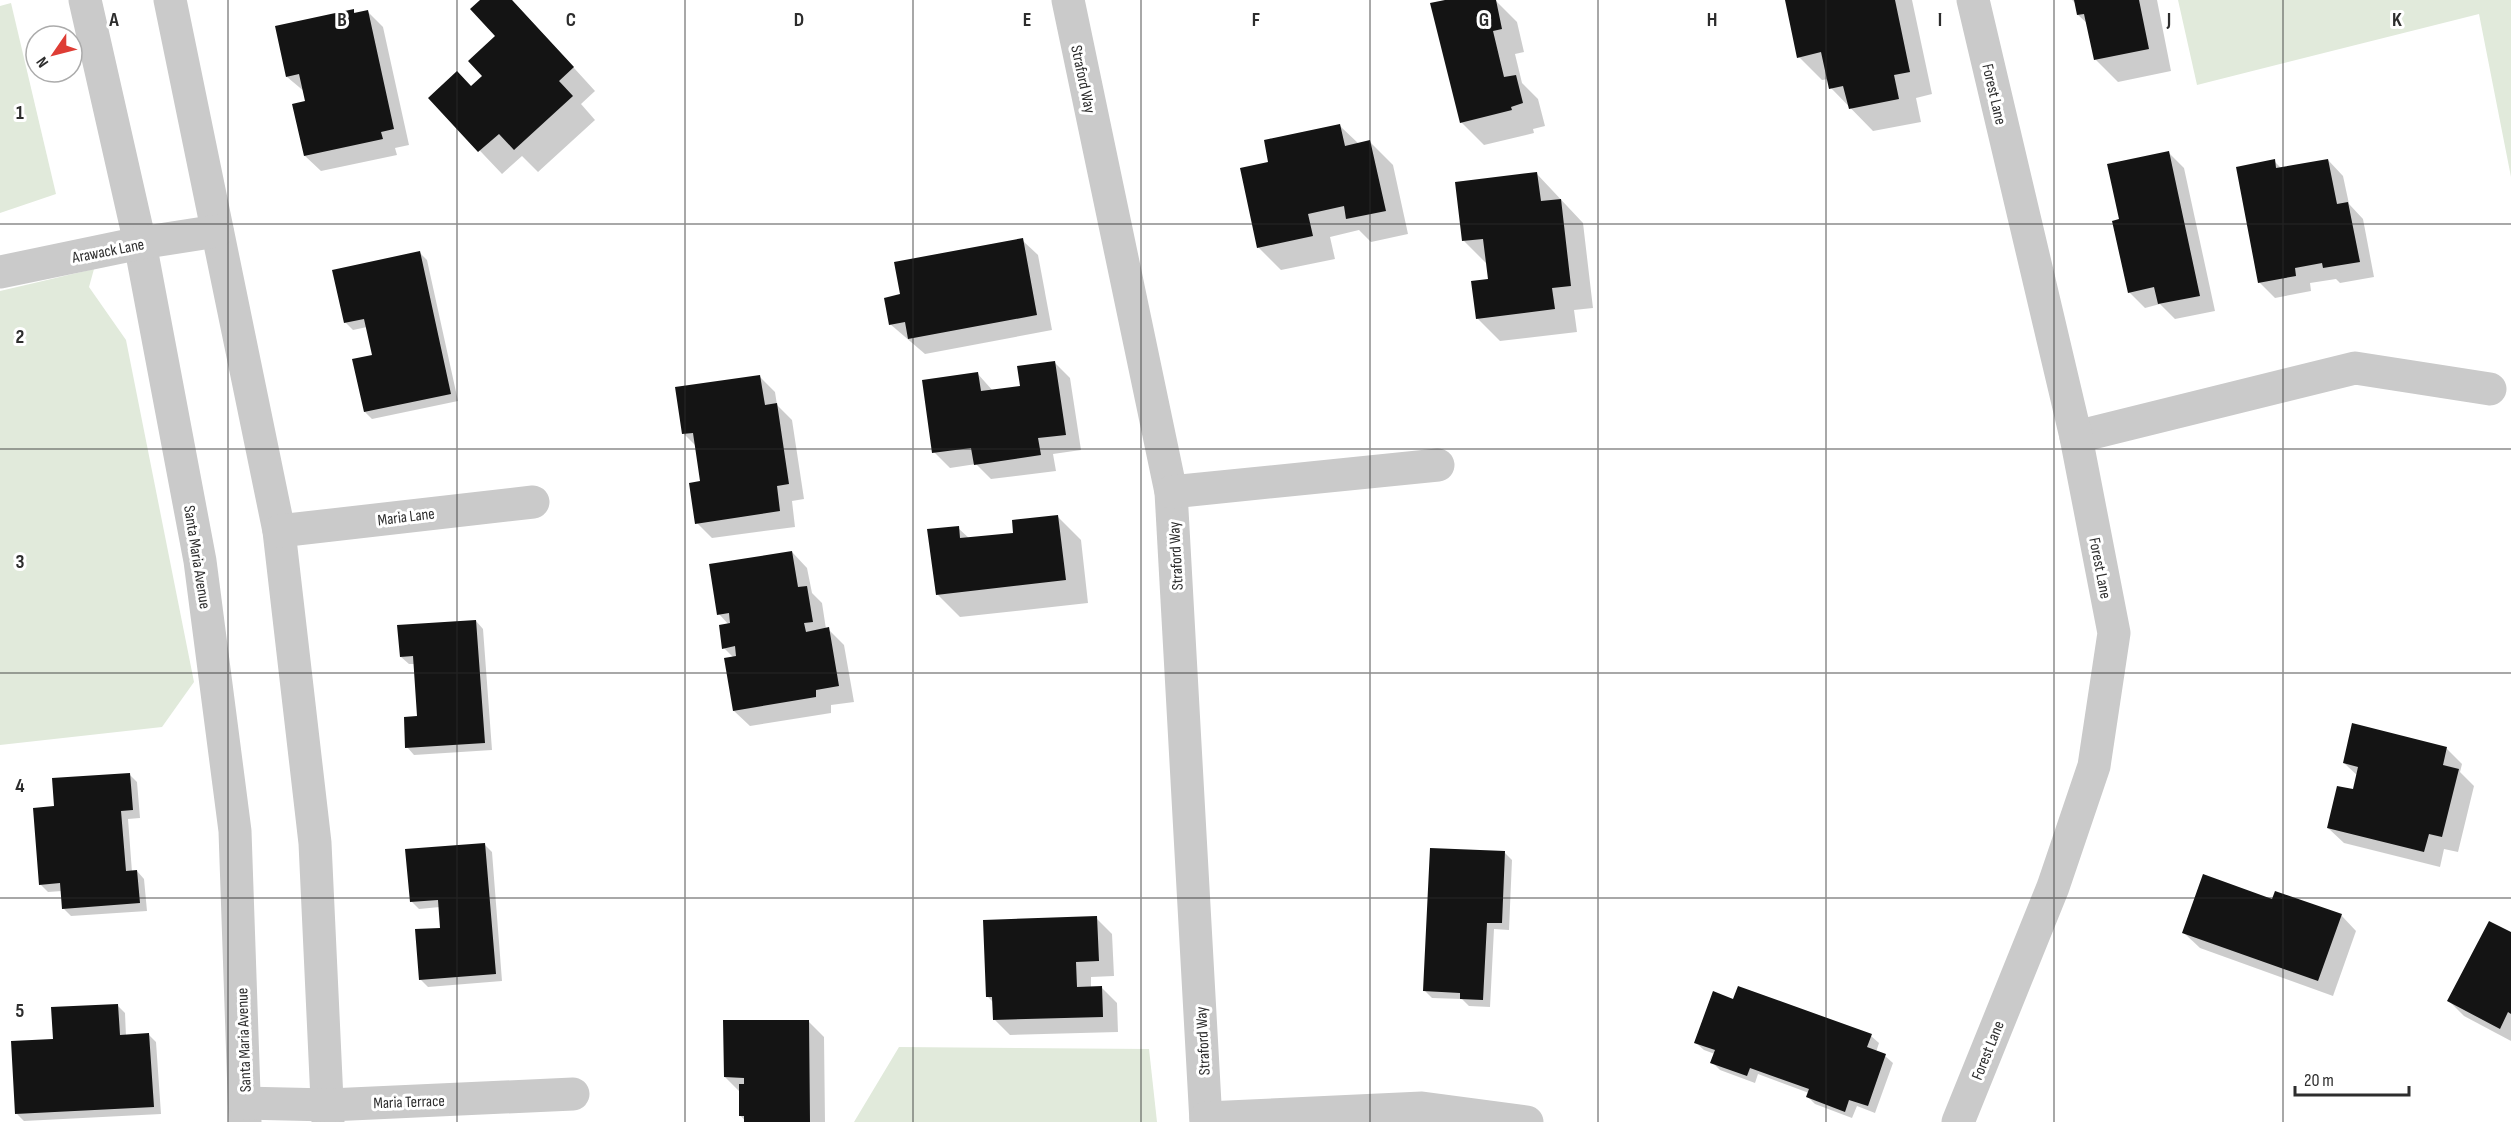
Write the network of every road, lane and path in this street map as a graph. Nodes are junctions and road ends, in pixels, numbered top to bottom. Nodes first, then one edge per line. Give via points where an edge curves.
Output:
1 (85, 0) edge
2 (170, 0) edge
3 (1068, 0) edge
4 (1973, 0) edge
5 (217, 231) junction
6 (140, 243) junction
7 (0, 272) edge
8 (2490, 389) dead end
9 (2076, 437) junction
10 (1438, 465) dead end
11 (1171, 492) junction
12 (533, 502) dead end
13 (279, 531) junction
14 (573, 1094) dead end
15 (245, 1113) edge
16 (329, 1113) edge
17 (1206, 1120) edge
18 (1527, 1122) edge
19 (1958, 1122) edge

1 - 6 street, Santa Maria Avenue
2 - 5 street
3 - 11 street, Straford Way
4 - 9 street, Forest Lane
5 - 6 street, Arawack Lane
5 - 13 street
6 - 7 street, Arawack Lane
6 - 15 street, Santa Maria Avenue via 200,561 235,831
8 - 9 street via 2355,369
9 - 19 street, Forest Lane via 2114,633 2094,766 2053,887
10 - 11 street
11 - 17 street, Straford Way
12 - 13 street, Maria Lane
13 - 16 street via 315,843
14 - 16 street, Maria Terrace
15 - 16 street, Maria Terrace
17 - 18 street via 1422,1108

